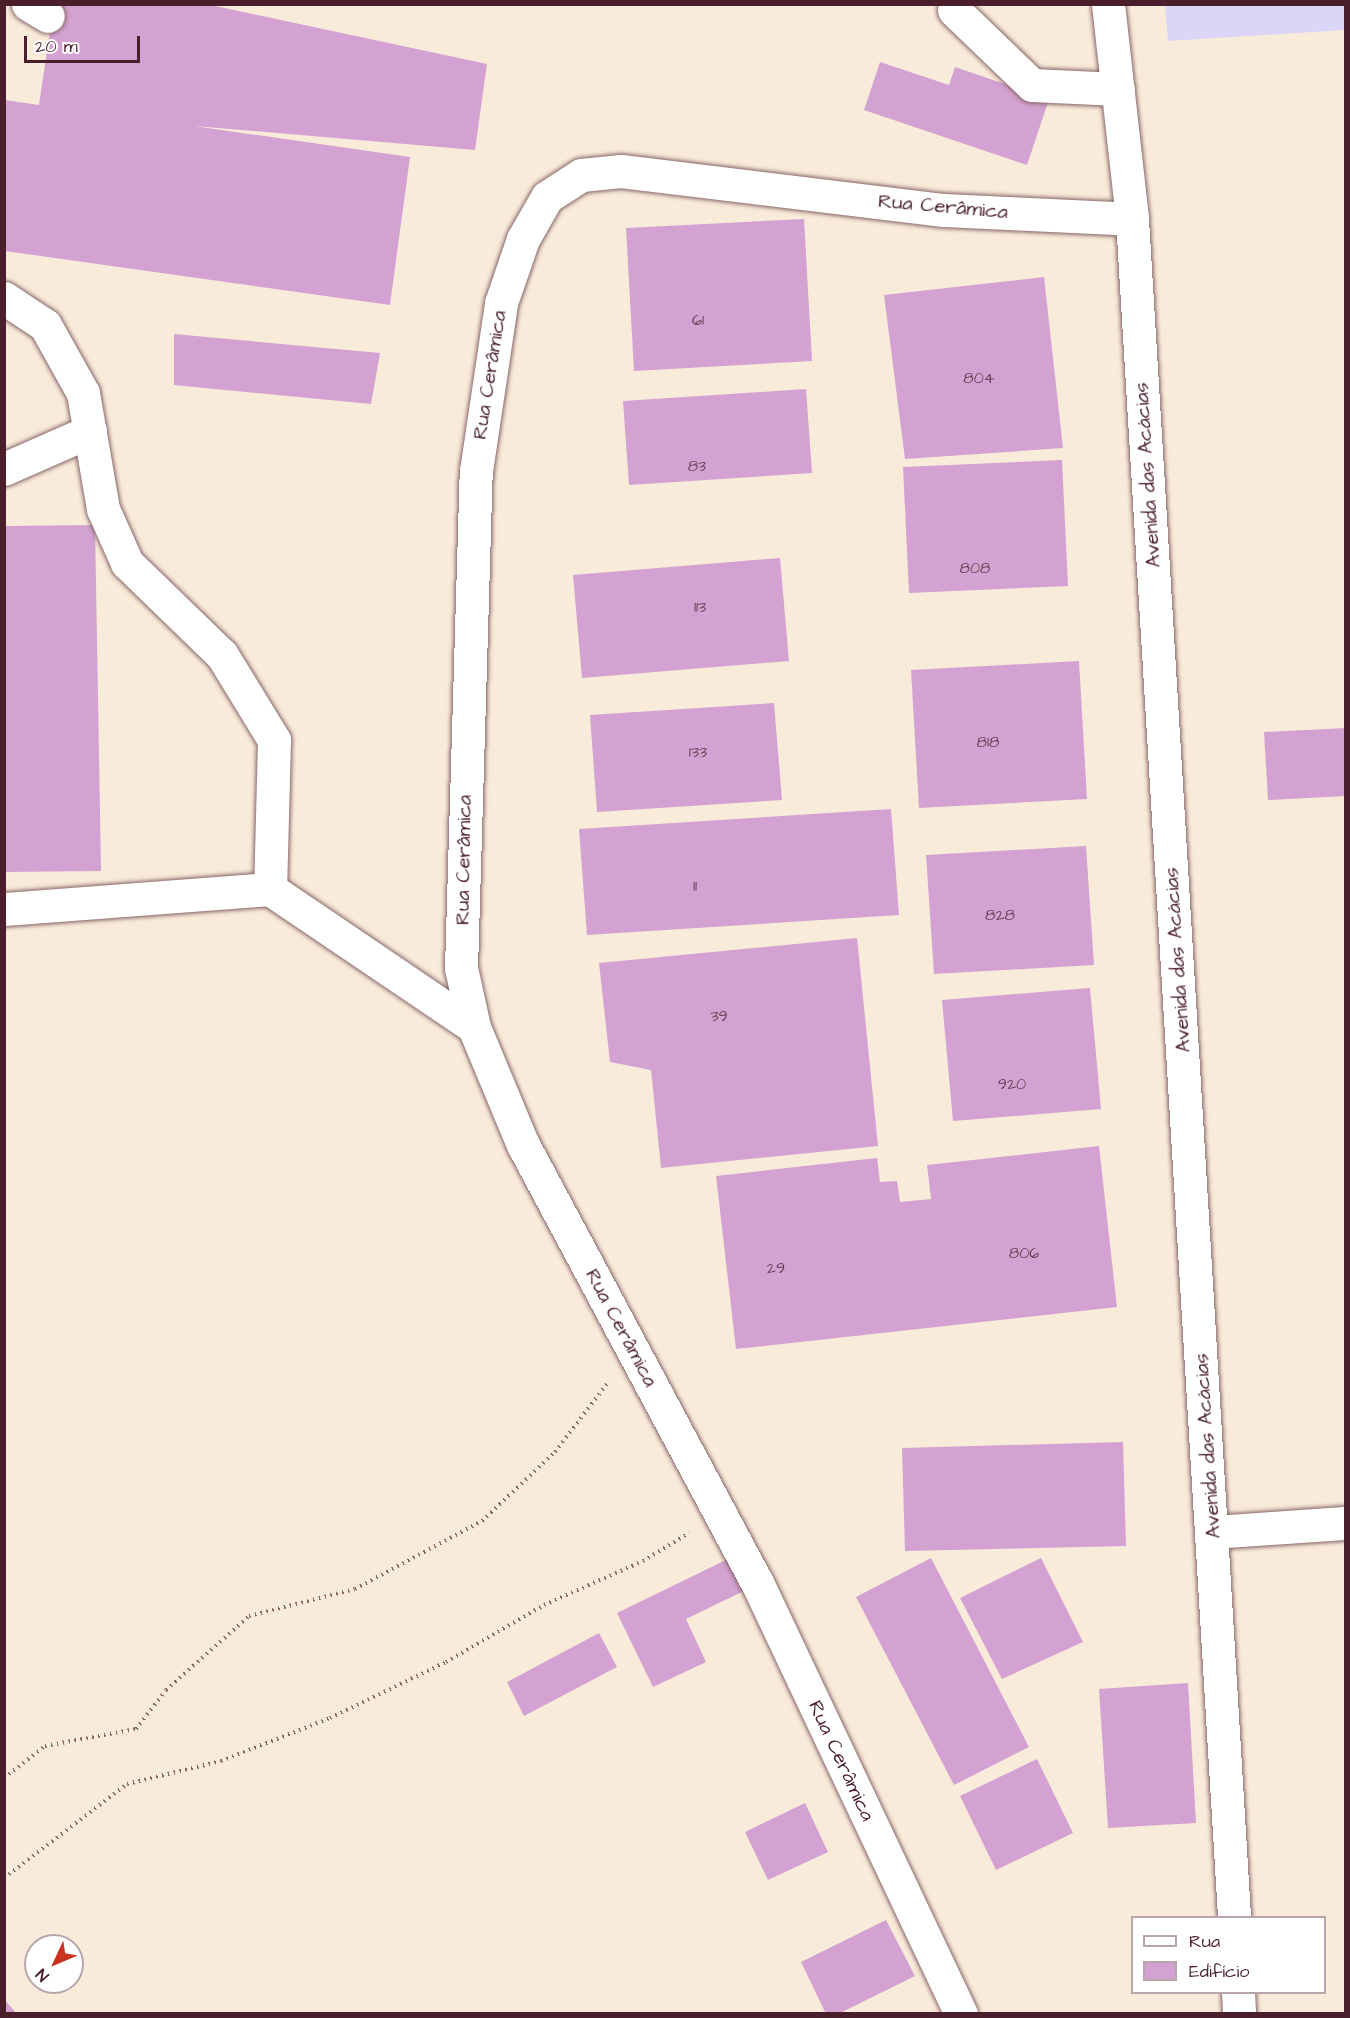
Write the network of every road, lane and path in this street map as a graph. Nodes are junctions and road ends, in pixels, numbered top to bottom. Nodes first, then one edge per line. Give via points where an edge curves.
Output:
1 (1108, 4) edge
2 (954, 10) dead end
3 (1118, 89) junction
4 (1132, 219) junction
5 (4, 298) edge
6 (90, 431) junction
7 (4, 469) edge
8 (270, 889) junction
9 (4, 909) edge
10 (474, 1027) junction
11 (633, 1349) junction
12 (720, 1514) junction
13 (1346, 1523) edge
14 (1214, 1532) junction
15 (4, 1778) edge
16 (4, 1878) edge
17 (1234, 1916) edge
18 (1238, 1994) edge
19 (961, 2013) edge
20 (1239, 2013) edge

1 - 3 street, Avenida das Acácias
2 - 3 street via 1032,85
3 - 4 street, Avenida das Acácias
4 - 10 street, Rua Cerâmica via 945,210 621,171 581,175 548,197 524,238 501,303 476,471 461,968
4 - 14 street, Avenida das Acácias
5 - 6 street via 45,325 83,393
6 - 7 street
6 - 8 street via 103,509 127,563 222,654 274,740
8 - 9 street
8 - 10 street
10 - 11 street, Rua Cerâmica via 523,1145
11 - 12 street, Rua Cerâmica
11 - 15 path via 555,1452 482,1521 355,1589 249,1616 166,1690 136,1729 45,1746
12 - 16 path via 643,1561 544,1605 446,1662 330,1718 222,1761 127,1784
12 - 19 street, Rua Cerâmica
13 - 14 street
14 - 17 street, Avenida das Acácias
18 - 20 street

